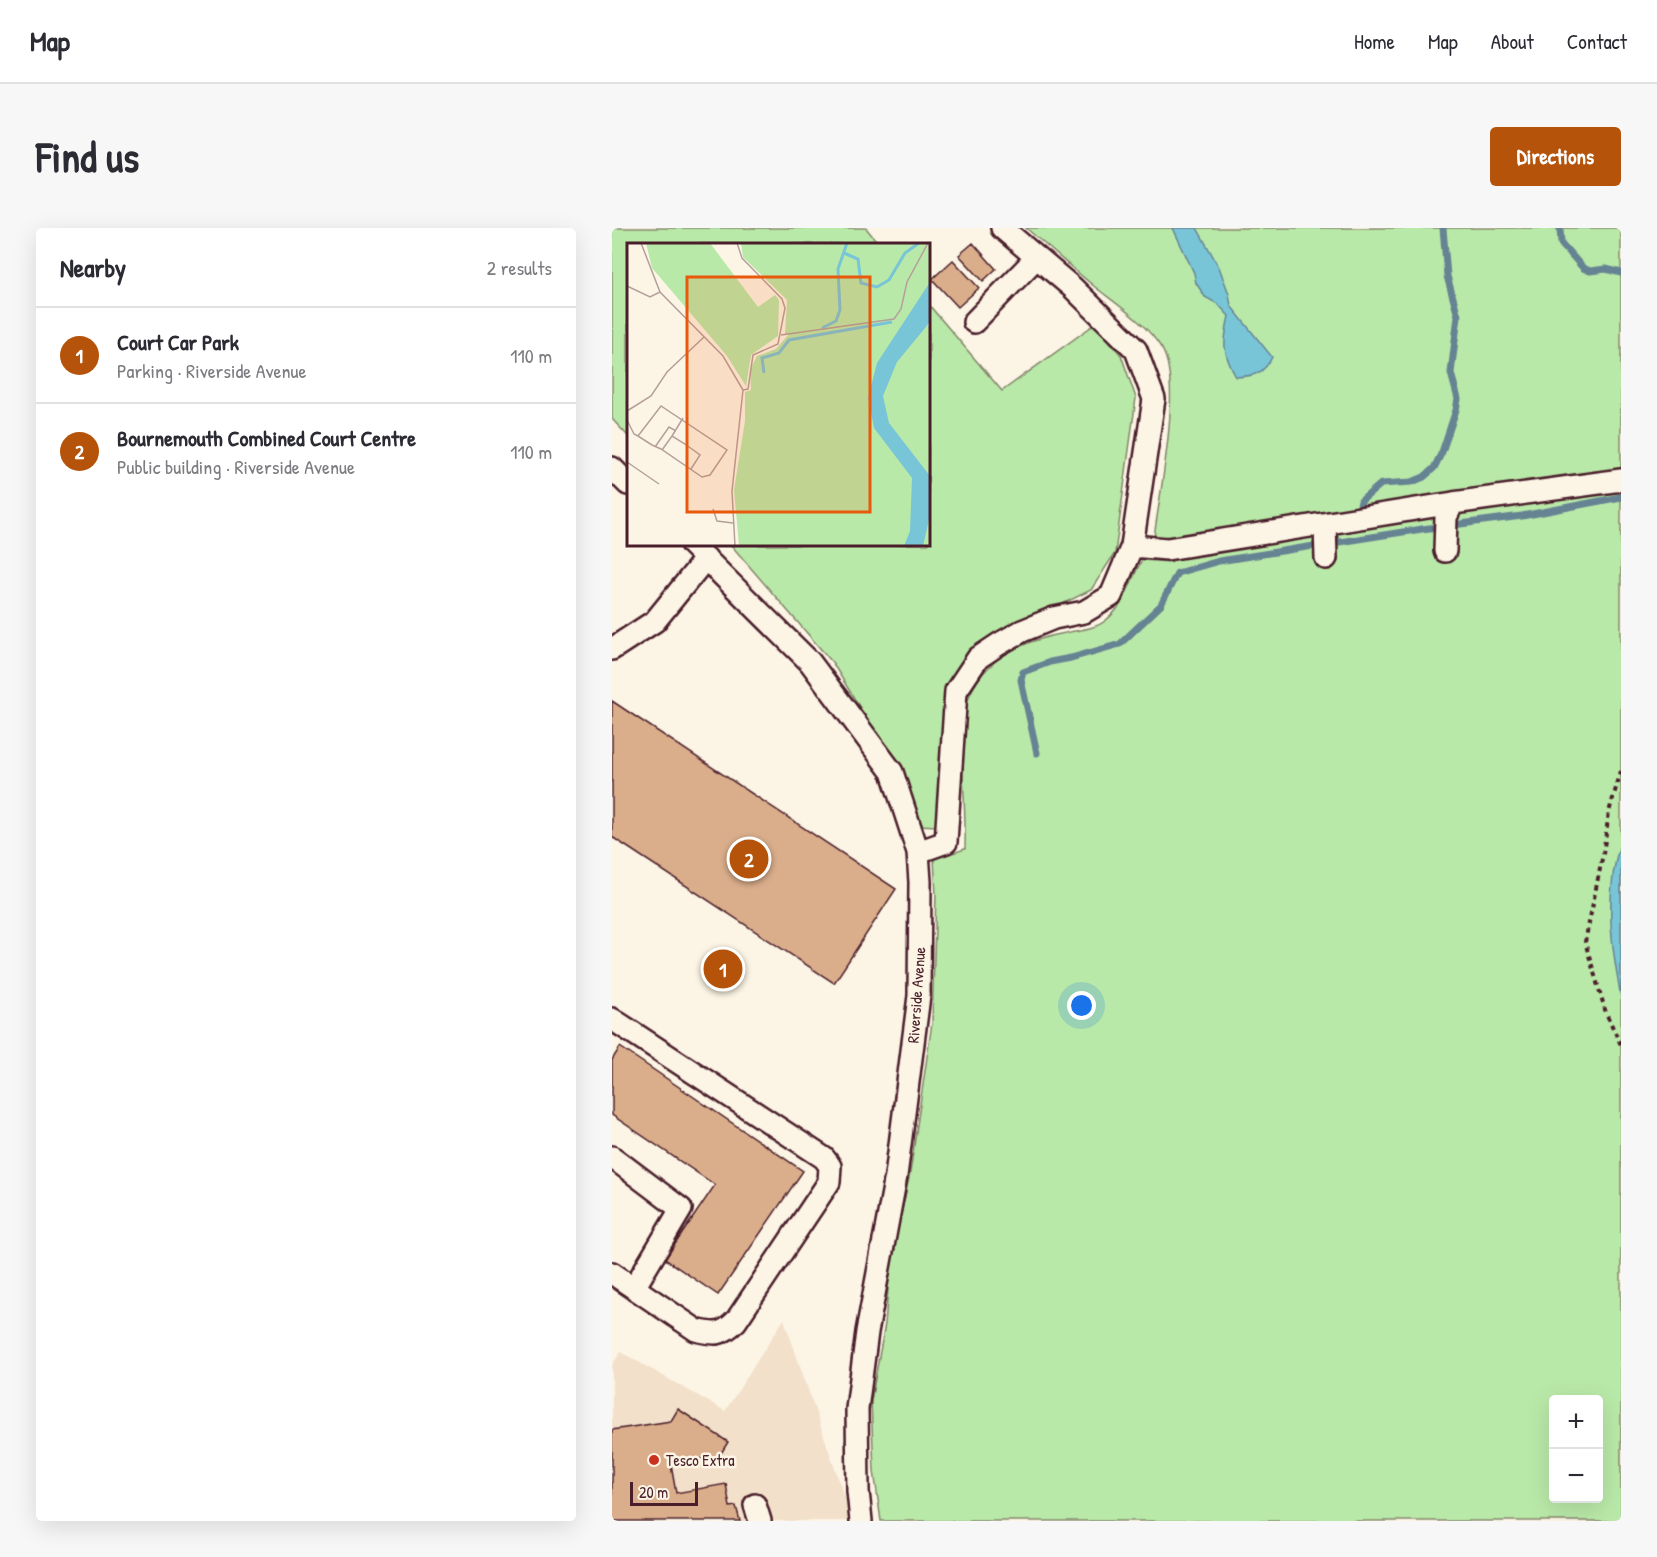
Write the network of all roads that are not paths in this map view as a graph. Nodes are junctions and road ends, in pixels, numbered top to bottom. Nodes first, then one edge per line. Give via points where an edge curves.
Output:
1 (1002, 228) edge
2 (1036, 258) junction
3 (974, 322) dead end
4 (612, 468) edge
5 (1621, 480) edge
6 (627, 483) edge
7 (1453, 503) junction
8 (1325, 524) junction
9 (1132, 546) junction
10 (698, 551) edge
11 (1445, 551) dead end
12 (1326, 558) dead end
13 (612, 649) edge
14 (918, 852) junction
15 (612, 1019) edge
16 (612, 1157) edge
17 (612, 1273) edge
18 (634, 1288) junction
19 (861, 1521) edge

1 - 2 street
2 - 3 street
2 - 9 street via 1136,350 1154,399
4 - 6 street
5 - 7 street
7 - 8 street
7 - 11 street via 1446,518
8 - 9 street via 1167,549
8 - 12 street
9 - 14 street via 1111,596 1084,612 1054,618 1022,631 978,658 956,691 946,843
10 - 13 street via 655,621
10 - 14 street, Riverside Avenue via 810,662 892,772
14 - 19 street, Riverside Avenue via 919,996 896,1176 857,1409
15 - 18 street via 824,1158 830,1166 830,1182 726,1331 712,1334 696,1330
16 - 18 street via 681,1209
17 - 18 street

